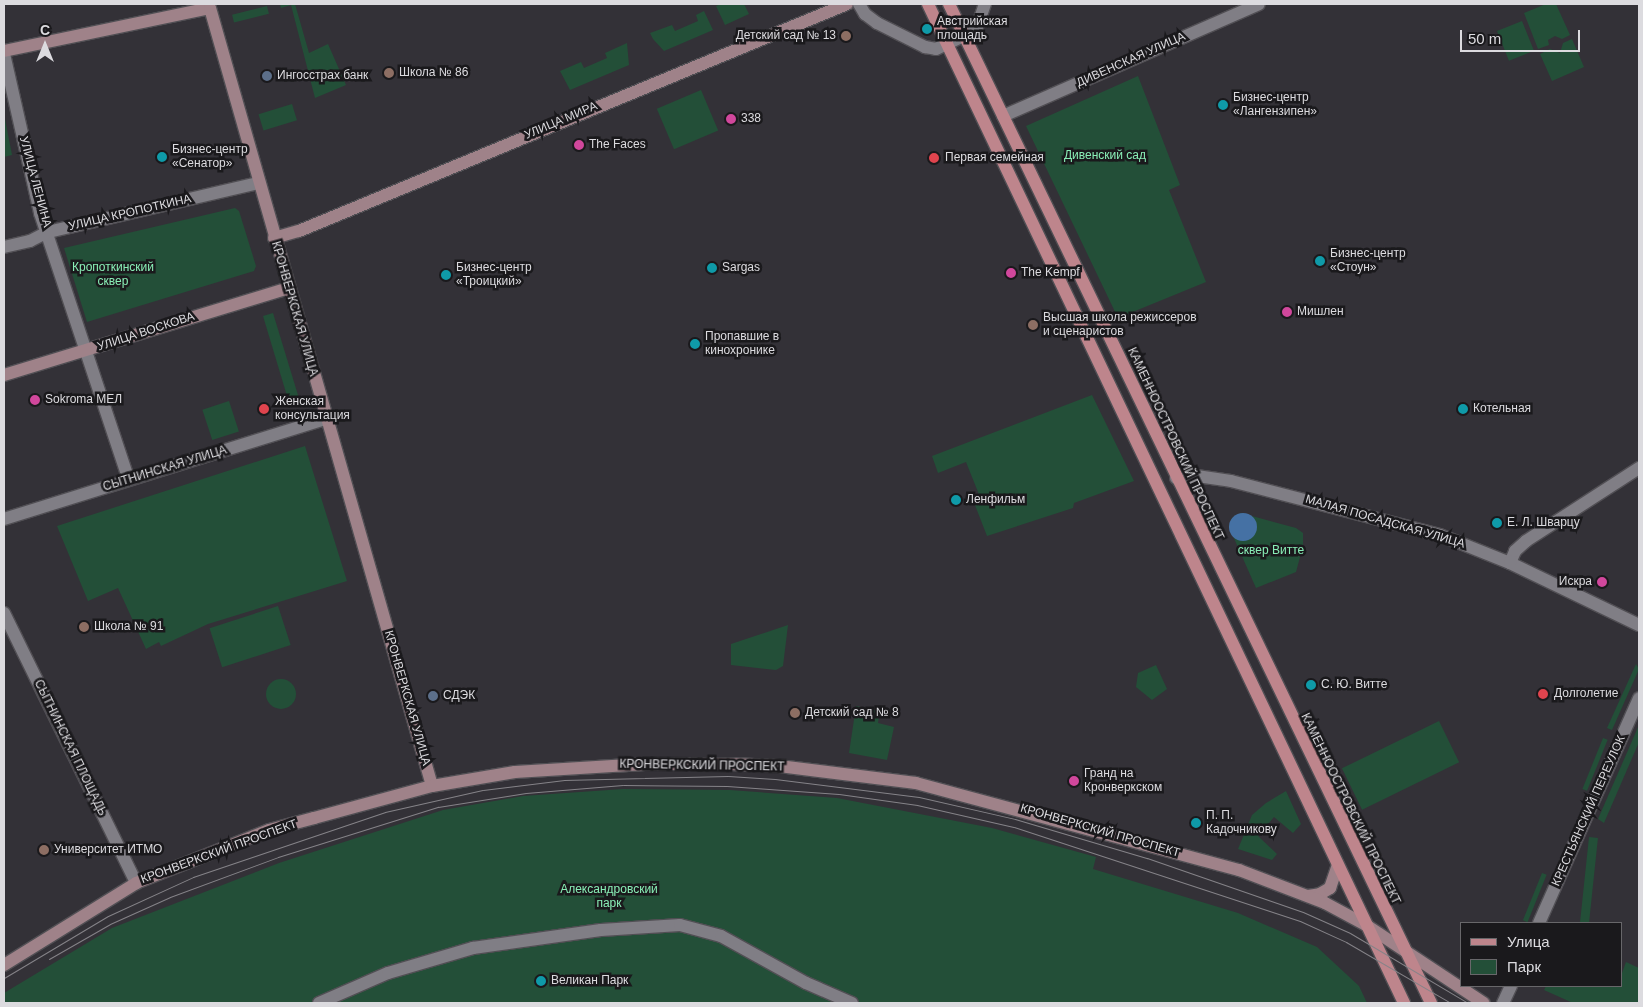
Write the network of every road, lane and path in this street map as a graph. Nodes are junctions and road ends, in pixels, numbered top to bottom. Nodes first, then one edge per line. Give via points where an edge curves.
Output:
1 (847, 4) edge
2 (859, 4) edge
3 (928, 4) edge
4 (949, 4) edge
5 (985, 4) edge
6 (1259, 4) edge
7 (209, 6) edge
8 (965, 37) junction
9 (948, 45) junction
10 (4, 53) edge
11 (1003, 116) junction
12 (259, 183) junction
13 (48, 232) junction
14 (274, 238) junction
15 (4, 247) edge
16 (288, 288) junction
17 (88, 351) junction
18 (4, 375) edge
19 (326, 419) junction
20 (1639, 468) edge
21 (1176, 478) junction
22 (129, 480) junction
23 (4, 519) edge
24 (1510, 563) junction
25 (4, 613) edge
26 (1639, 625) edge
27 (1639, 698) edge
28 (432, 786) junction
29 (1338, 865) junction
30 (136, 883) junction
31 (1308, 896) junction
32 (1539, 922) edge
33 (1366, 925) junction
34 (1403, 948) junction
35 (4, 965) edge
36 (1460, 987) edge
37 (1460, 987) edge
38 (1511, 987) edge
39 (319, 1003) edge
40 (852, 1003) edge
41 (1404, 1003) edge
42 (1431, 1003) edge
43 (1484, 1003) edge
44 (1503, 1003) edge

1 - 14 street, УЛИЦА МИРА via 299,231
2 - 9 street via 877,23 925,47 936,50
3 - 9 main road
4 - 8 main road, КАМЕННООСТРОВСКИЙ ПРОСПЕКТ
5 - 8 street via 976,30
6 - 11 street, ДИВЕНСКАЯ УЛИЦА
7 - 10 street
7 - 12 street, КРОНВЕРКСКАЯ УЛИЦА
8 - 9 street
8 - 11 main road, КАМЕННООСТРОВСКИЙ ПРОСПЕКТ
9 - 29 main road
10 - 13 street, УЛИЦА ЛЕНИНА via 40,213
11 - 21 main road, КАМЕННООСТРОВСКИЙ ПРОСПЕКТ
12 - 13 street, УЛИЦА КРОПОТКИНА
12 - 14 street, КРОНВЕРКСКАЯ УЛИЦА
13 - 15 street, УЛИЦА КРОПОТКИНА via 30,241
13 - 17 street, УЛИЦА ЛЕНИНА
14 - 16 street, КРОНВЕРКСКАЯ УЛИЦА
16 - 17 street, УЛИЦА ВОСКОВА
16 - 19 street, КРОНВЕРКСКАЯ УЛИЦА
17 - 18 street, УЛИЦА ВОСКОВА
17 - 22 street, УЛИЦА ЛЕНИНА
19 - 22 street, СЫТНИНСКАЯ УЛИЦА
19 - 28 street, КРОНВЕРКСКАЯ УЛИЦА
20 - 24 street via 1526,541 1516,550
21 - 24 street, МАЛАЯ ПОСАДСКАЯ УЛИЦА via 1190,475 1212,477 1327,504 1440,535
21 - 34 main road, КАМЕННООСТРОВСКИЙ ПРОСПЕКТ
22 - 23 street, СЫТНИНСКАЯ УЛИЦА
24 - 26 street, МАЛАЯ ПОСАДСКАЯ УЛИЦА
25 - 30 street, СЫТНИНСКАЯ ПЛОЩАДЬ
27 - 32 street, КРЕСТЬЯНСКИЙ ПЕРЕУЛОК
28 - 30 street, КРОНВЕРКСКИЙ ПРОСПЕКТ via 270,830
28 - 31 street, КРОНВЕРКСКИЙ ПРОСПЕКТ via 515,772 637,764 740,764 831,772 916,783 977,798 1239,870
29 - 31 street via 1330,888
29 - 33 main road
30 - 35 street, КРОНВЕРКСКИЙ ПРОСПЕКТ
31 - 33 street, КРОНВЕРКСКИЙ ПРОСПЕКТ
33 - 34 street, КРОНВЕРКСКИЙ ПРОСПЕКТ
33 - 41 main road
34 - 37 street, КРОНВЕРКСКИЙ ПРОСПЕКТ
34 - 42 main road, КАМЕННООСТРОВСКИЙ ПРОСПЕКТ
36 - 43 street, КРОНВЕРКСКИЙ ПРОСПЕКТ
38 - 44 street
39 - 40 street via 388,972 473,948 591,931 680,925 721,936 806,983

